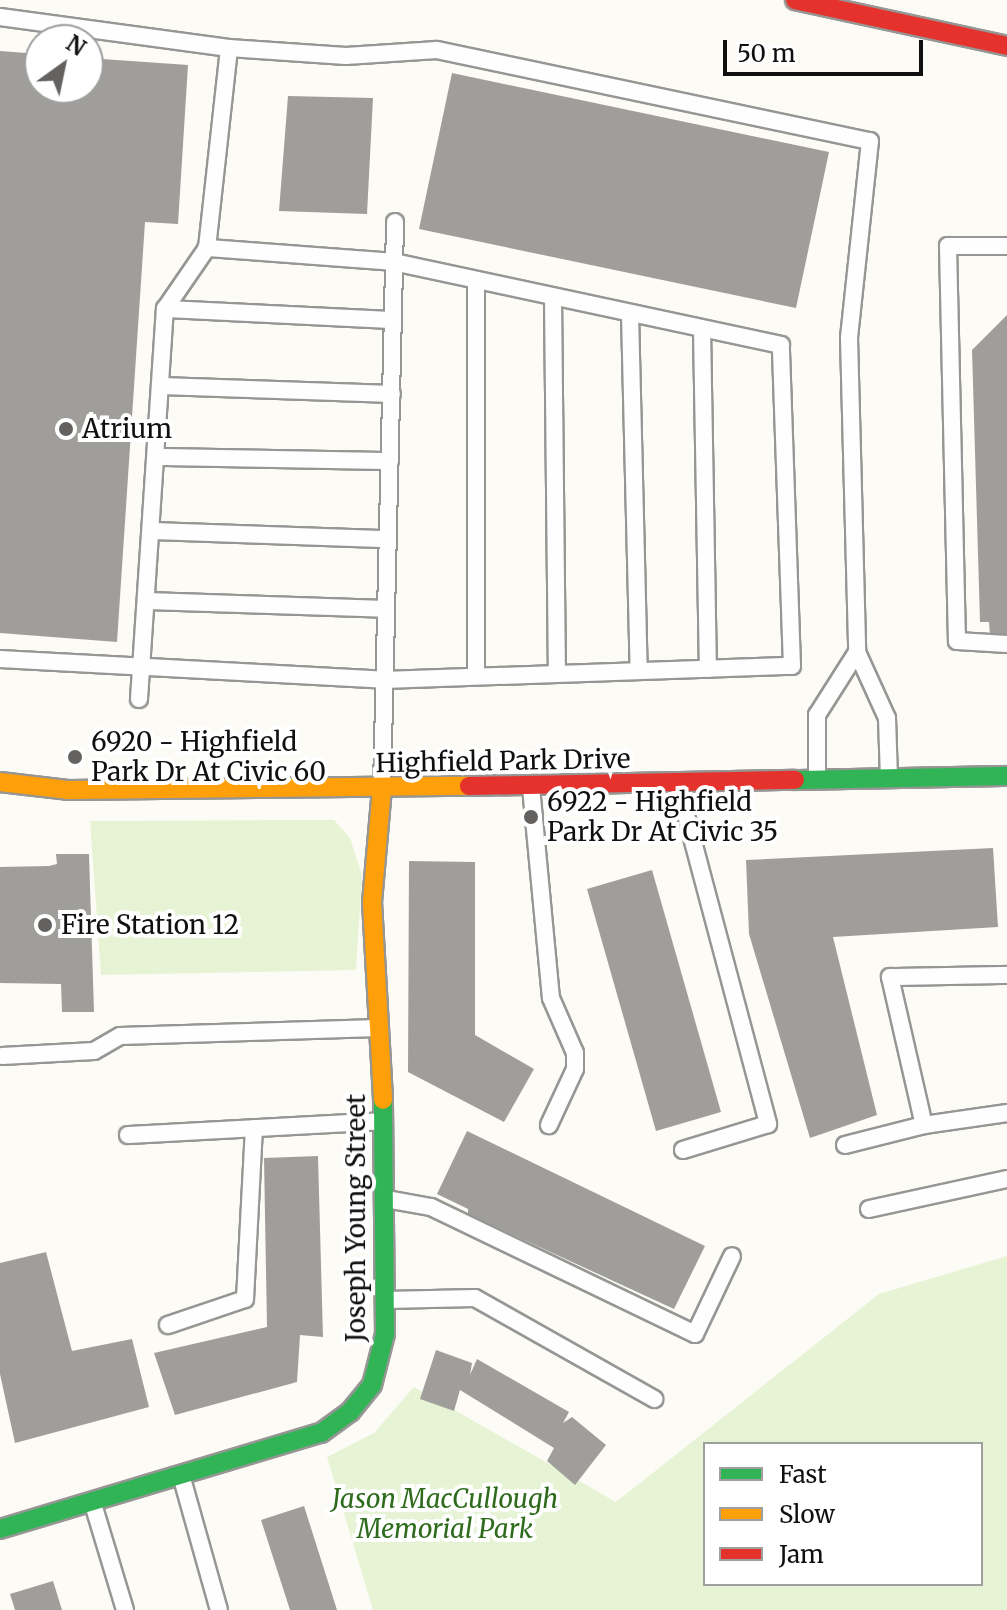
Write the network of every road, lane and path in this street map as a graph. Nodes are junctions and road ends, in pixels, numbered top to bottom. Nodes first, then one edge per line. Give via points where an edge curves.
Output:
1 (795, 0) edge
2 (0, 17) edge
3 (1007, 46) edge
4 (229, 48) junction
5 (395, 222) dead end
6 (1007, 246) edge
7 (207, 248) junction
8 (394, 262) junction
9 (476, 282) junction
10 (553, 298) junction
11 (165, 309) junction
12 (630, 314) junction
13 (393, 320) junction
14 (702, 329) junction
15 (162, 386) junction
16 (392, 394) junction
17 (158, 457) junction
18 (390, 461) junction
19 (154, 531) junction
20 (387, 539) junction
21 (148, 601) junction
22 (385, 609) junction
23 (1007, 644) edge
24 (857, 652) junction
25 (0, 659) edge
26 (143, 669) junction
27 (708, 669) junction
28 (639, 671) junction
29 (557, 674) junction
30 (476, 676) junction
31 (384, 680) junction
32 (139, 699) dead end
33 (1007, 776) edge
34 (889, 781) junction
35 (0, 782) edge
36 (817, 782) junction
37 (678, 785) junction
38 (531, 787) junction
39 (382, 788) junction
40 (1007, 975) edge
41 (379, 1028) junction
42 (2, 1056) dead end
43 (1007, 1113) edge
44 (384, 1121) junction
45 (549, 1125) dead end
46 (924, 1125) junction
47 (254, 1128) junction
48 (128, 1135) dead end
49 (845, 1145) dead end
50 (683, 1150) dead end
51 (1007, 1179) edge
52 (384, 1198) junction
53 (869, 1209) dead end
54 (732, 1256) dead end
55 (384, 1300) junction
56 (168, 1325) dead end
57 (654, 1399) dead end
58 (180, 1474) junction
59 (91, 1500) junction
60 (0, 1502) edge
61 (3, 1528) edge
62 (125, 1610) edge
63 (219, 1610) edge

1 - 3 main road
2 - 4 lane
4 - 7 lane
4 - 24 lane via 346,56 437,50 870,141 849,338
5 - 8 lane
6 - 23 lane via 948,246 957,641
7 - 8 lane
7 - 11 lane
8 - 9 lane
8 - 13 lane
9 - 10 lane
9 - 30 lane
10 - 12 lane
10 - 29 lane
11 - 13 lane
11 - 15 lane
12 - 14 lane
12 - 28 lane
13 - 16 lane
14 - 27 lane
14 - 27 lane via 781,345 792,666
15 - 16 lane
15 - 17 lane
16 - 18 lane
17 - 18 lane
17 - 19 lane
18 - 20 lane
19 - 20 lane
19 - 21 lane
20 - 22 lane
21 - 22 lane
21 - 26 lane
22 - 31 lane
24 - 34 lane via 887,718
24 - 36 lane via 817,715
25 - 26 lane
26 - 31 lane
26 - 32 lane
27 - 28 lane
28 - 29 lane
29 - 30 lane
30 - 31 lane
31 - 39 lane
33 - 34 main road, Highfield Park Drive
34 - 36 main road, Highfield Park Drive
35 - 39 main road, Highfield Park Drive via 68,790
36 - 37 main road, Highfield Park Drive
37 - 38 main road, Highfield Park Drive
37 - 50 lane via 768,1124
38 - 39 main road, Highfield Park Drive
38 - 45 lane via 551,998 575,1053 575,1069
39 - 41 main road, Joseph Young Street via 372,902
40 - 46 lane via 890,977
41 - 42 lane via 120,1036 94,1051
41 - 44 main road, Joseph Young Street
43 - 46 lane
44 - 47 lane
44 - 52 main road, Joseph Young Street
46 - 49 lane
47 - 48 lane
47 - 56 lane via 245,1299
51 - 53 lane
52 - 54 lane via 431,1207 695,1334
52 - 55 main road, Joseph Young Street
55 - 57 lane via 475,1298
55 - 58 main road, Joseph Young Street via 379,1369 350,1412 321,1433
58 - 59 main road, Joseph Young Street
58 - 63 lane
59 - 61 main road, Joseph Young Street
59 - 62 lane
60 - 61 lane

